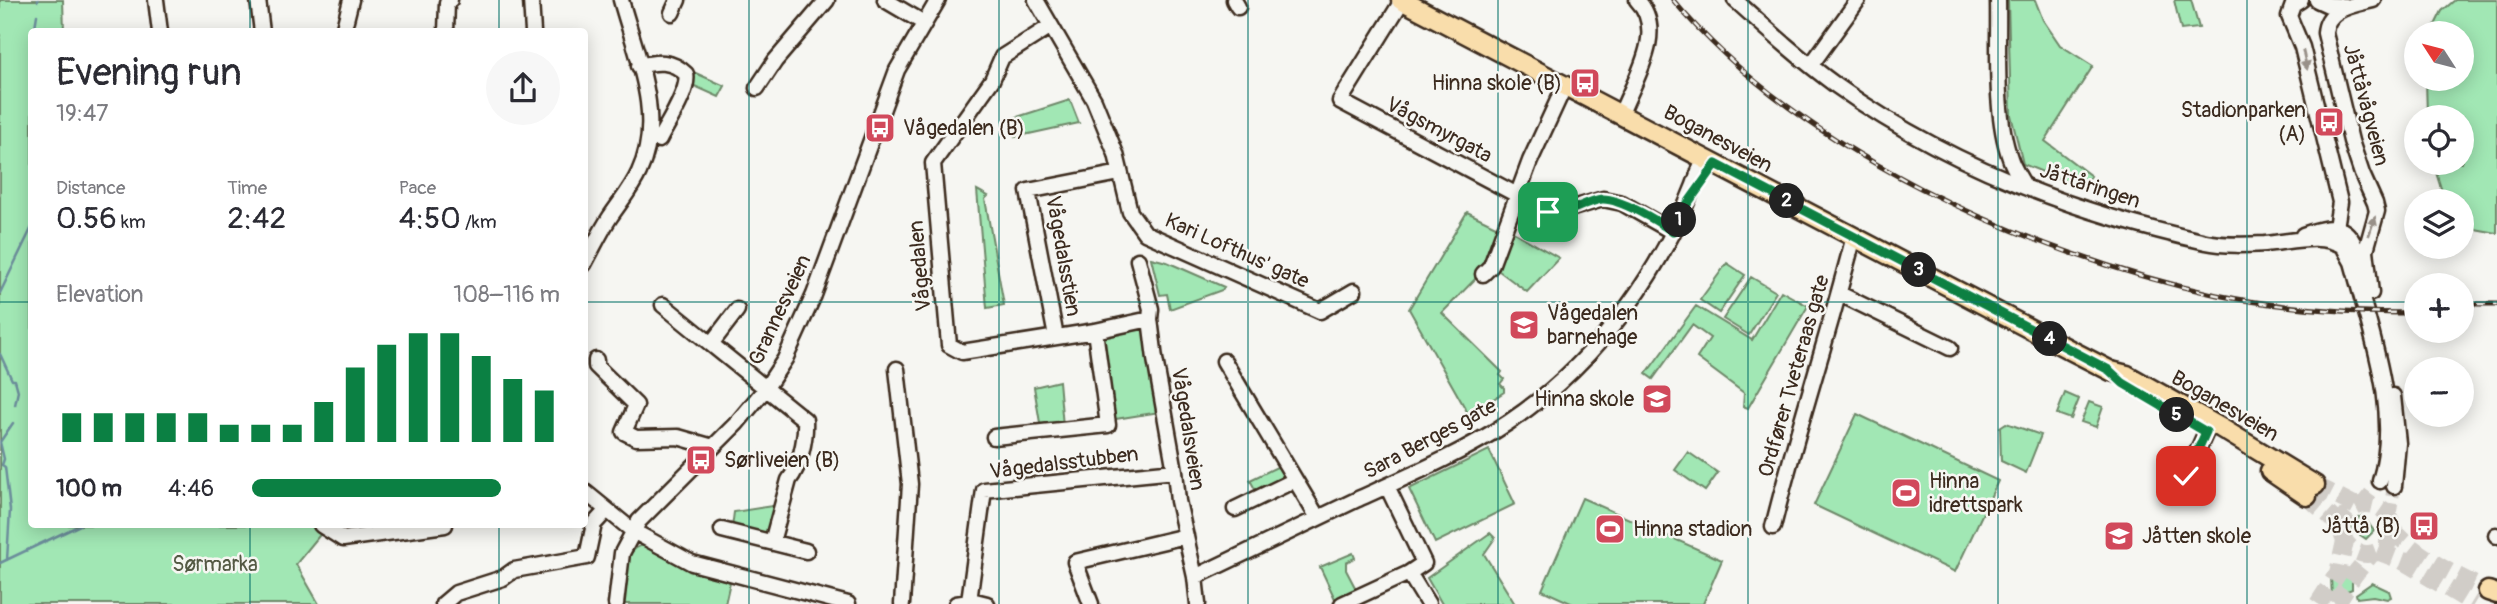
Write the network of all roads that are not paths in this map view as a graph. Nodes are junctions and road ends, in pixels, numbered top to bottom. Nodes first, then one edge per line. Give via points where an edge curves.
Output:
1 (156, 0) edge
2 (258, 0) edge
3 (351, 0) edge
4 (450, 0) edge
5 (531, 0) edge
6 (621, 0) edge
7 (827, 0) edge
8 (885, 0) edge
9 (938, 0) edge
10 (1037, 0) edge
11 (1402, 0) edge
12 (1637, 0) edge
13 (1735, 0) edge
14 (1858, 0) edge
15 (1998, 0) edge
16 (2301, 0) edge
17 (2317, 0) edge
18 (2373, 0) edge
19 (2346, 6) junction
20 (924, 23) junction
21 (1051, 26) junction
22 (160, 28) edge
23 (262, 28) edge
24 (344, 28) edge
25 (446, 28) edge
26 (533, 28) edge
27 (1811, 65) junction
28 (639, 66) junction
29 (1565, 85) junction
30 (757, 88) dead end
31 (1621, 114) junction
32 (659, 140) dead end
33 (1710, 160) junction
34 (1120, 173) junction
35 (2025, 187) junction
36 (1518, 195) junction
37 (1673, 232) junction
38 (2335, 235) junction
39 (1854, 236) junction
40 (588, 257) edge
41 (1138, 260) dead end
42 (1483, 274) dead end
43 (1354, 290) dead end
44 (2371, 293) junction
45 (1840, 294) junction
46 (663, 305) dead end
47 (737, 310) dead end
48 (1150, 319) junction
49 (1095, 331) junction
50 (1056, 337) junction
51 (711, 344) junction
52 (1950, 348) dead end
53 (596, 360) dead end
54 (1224, 361) dead end
55 (897, 369) dead end
56 (2111, 371) junction
57 (766, 388) junction
58 (2206, 432) junction
59 (994, 437) dead end
60 (713, 447) junction
61 (1175, 471) junction
62 (2186, 476) dead end
63 (1295, 480) junction
64 (1387, 486) junction
65 (1235, 509) dead end
66 (595, 516) edge
67 (1318, 518) junction
68 (1773, 527) dead end
69 (326, 528) edge
70 (386, 528) edge
71 (722, 530) dead end
72 (633, 531) junction
73 (1186, 536) junction
74 (772, 542) junction
75 (806, 551) dead end
76 (1409, 573) junction
77 (1195, 577) junction
78 (962, 603) edge
79 (443, 604) edge
80 (616, 604) edge
81 (848, 604) edge
82 (902, 604) edge
83 (987, 604) edge
84 (1091, 604) edge
85 (1198, 604) edge
86 (1342, 604) edge
87 (1427, 604) edge

1 - 22 street
2 - 23 street
3 - 24 street
4 - 25 street
5 - 26 street
6 - 28 street
7 - 30 street
8 - 20 street
9 - 20 street, Grannesveien
10 - 21 street, Kari Lofthus' gate
11 - 29 main road, Boganesveien
11 - 36 street, Vågsmyrgata via 1340,101
12 - 31 street via 1650,31
13 - 27 street
14 - 27 street
15 - 35 street, Jåttåringen via 2003,120 2009,155
16 -> 38 street via 2289,16 2302,47 2340,202
17 - 19 street
18 - 19 street
44 -> 19 street, Jåttåvågveien via 2366,250 2377,211 2351,141 2325,33 2332,14
20 - 57 street, Grannesveien via 897,70 809,306
21 - 34 street, Kari Lofthus' gate via 1094,100
21 - 50 street, Vågedalen via 1002,57 992,80 934,159 933,167 948,345 962,352
27 - 35 street via 1891,121 1970,164
28 - 32 street via 664,62 686,74 686,85 664,116
28 - 40 street via 651,121 648,145 638,175
29 - 31 main road, Boganesveien
29 - 36 street
31 - 33 main road, Boganesveien
33 - 37 street, Sara Berges gate
33 - 39 main road, Boganesveien
34 - 43 street, Kari Lofthus' gate via 1130,212 1145,233 1320,311
34 - 50 street, Vågedalsstien via 1028,191
35 - 38 street, Jåttåringen via 2209,243 2289,240 2314,231
36 - 37 street, Vågsmyrgata via 1553,214 1603,199 1622,204
36 - 42 street via 1491,266
37 - 64 street, Sara Berges gate via 1635,296 1583,361 1495,431
38 - 44 street, Jåttåvågveien via 2348,233 2353,239
38 - 44 street, Jåttåvågveien via 2352,262 2381,380 2387,484 2398,456 2397,420
39 - 45 street, Ordfører Tveteraas gate
39 - 56 main road, Boganesveien
41 - 48 street, Vågedalsveien
45 - 52 street
45 - 68 street, Ordfører Tveteraas gate
46 - 51 street
47 - 51 street
48 - 49 street, Vågedalen
48 - 61 street, Vågedalsveien
49 - 50 street, Vågedalen
49 - 59 street via 1108,425
51 - 57 street
53 - 60 street via 602,374 636,405 624,432 635,438 678,437
54 - 63 street
55 - 82 street via 910,484
56 - 58 main road, Boganesveien via 2123,383
56 - 58 main road, Boganesveien via 2127,375 2221,428 2311,491
57 - 60 street, Grannesveien
57 - 74 street via 805,420 806,430
58 - 62 street
60 - 72 street, Grannesveien
61 - 73 street, Vågedalsveien
61 - 78 street, Vågedalsstubben via 984,490
63 - 65 street
63 - 67 street
64 - 67 street, Sara Berges gate
64 - 76 street via 1424,563
66 - 72 street
66 - 79 street via 587,557 514,570 456,593
67 - 77 street, Sara Berges gate
69 - 70 street via 343,539
71 - 74 street
72 - 80 street, Grannesveien via 622,553
72 - 81 street via 692,563
73 - 77 street, Vågedalsveien
73 - 84 street via 1075,562
74 - 75 street
76 - 86 street
76 - 87 street
77 - 85 street, Vågedalsveien
78 - 83 street

